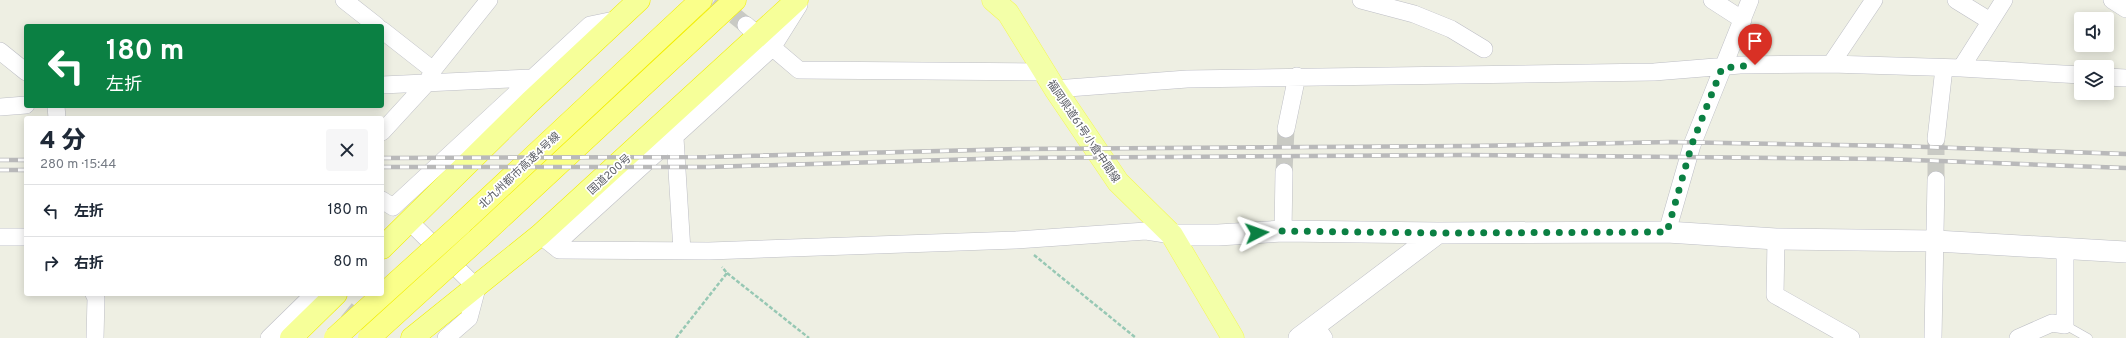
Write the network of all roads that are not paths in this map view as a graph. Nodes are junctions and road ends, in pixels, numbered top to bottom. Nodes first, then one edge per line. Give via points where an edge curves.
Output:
1 (344, 0) edge
2 (489, 0) edge
3 (639, 0) edge
4 (701, 0) edge
5 (735, 0) edge
6 (797, 0) edge
7 (803, 0) edge
8 (993, 0) edge
9 (1361, 0) edge
10 (1712, 0) edge
11 (1750, 0) edge
12 (1874, 0) edge
13 (1956, 0) edge
14 (2004, 0) edge
15 (2112, 0) edge
16 (1411, 7) edge
17 (2126, 9) edge
18 (619, 19) junction
19 (1743, 20) junction
20 (1990, 21) junction
21 (374, 24) edge
22 (384, 32) edge
23 (759, 36) junction
24 (1484, 49) dead end
25 (0, 51) edge
26 (1831, 64) junction
27 (1722, 68) junction
28 (1944, 68) junction
29 (1961, 68) junction
30 (24, 70) edge
31 (2074, 75) edge
32 (430, 76) junction
33 (1297, 76) junction
34 (2114, 77) edge
35 (532, 78) junction
36 (2126, 78) edge
37 (1050, 80) junction
38 (384, 85) edge
39 (24, 106) edge
40 (0, 107) edge
41 (1286, 129) tunnel mouth
42 (384, 130) edge
43 (675, 138) junction
44 (1936, 139) tunnel mouth
45 (1284, 172) tunnel mouth
46 (1936, 180) tunnel mouth
47 (395, 209) edge
48 (1283, 231) junction
49 (1667, 232) junction
50 (1438, 233) junction
51 (1172, 235) junction
52 (0, 236) edge
53 (24, 237) edge
54 (1776, 239) junction
55 (547, 240) junction
56 (1936, 241) junction
57 (384, 242) edge
58 (2065, 249) junction
59 (682, 251) junction
60 (2126, 252) edge
61 (476, 288) junction
62 (384, 294) edge
63 (95, 296) edge
64 (310, 296) edge
65 (334, 296) edge
66 (382, 296) edge
67 (2065, 325) junction
68 (1320, 332) edge
69 (95, 338) edge
70 (269, 338) edge
71 (291, 338) edge
72 (335, 338) edge
73 (369, 338) edge
74 (412, 338) edge
75 (446, 338) edge
76 (1233, 338) edge
77 (1299, 338) edge
78 (1851, 338) edge
79 (1933, 338) edge
80 (2018, 338) edge
81 (2088, 338) edge

1 - 21 street
2 - 32 street
3 - 18 highway
4 - 62 highway, 北九州都市高速4号線, bridge
5 - 73 highway, 北九州都市高速4号線, bridge
6 - 23 highway, 国道200号
7 - 23 street
8 - 37 main road, 福岡県道61号小倉中間線 via 1008,13
9 - 16 street
10 - 19 street
11 - 19 street
12 - 26 street
13 - 20 street
14 - 20 street
15 - 17 street
16 - 24 street
18 - 35 street via 590,24
18 - 47 highway
19 - 27 street
20 - 29 street
22 - 32 street
23 - 37 street via 799,70
23 - 43 street
23 - 55 highway, 国道200号
25 - 30 street
26 - 27 street via 1740,65
26 - 28 street
27 - 33 street via 1654,72
27 - 49 street via 1692,144
28 - 29 street
28 - 44 street
29 - 31 street
32 - 35 street
32 - 38 street
32 - 42 street
33 - 37 street
33 - 41 street
34 - 36 street
35 - 47 street
37 - 51 main road, 福岡県道61号小倉中間線 via 1118,182
39 - 40 street
43 - 55 street
43 - 59 street
45 - 48 street
46 - 56 street
47 - 57 highway
47 - 61 street
48 - 50 street
48 - 51 street
49 - 50 street
49 - 54 street
50 - 68 street
51 - 59 street via 1146,231 1016,240
51 - 76 main road, 福岡県道61号小倉中間線
52 - 53 street
54 - 56 street
54 - 78 street via 1776,295
55 - 59 street via 559,250
55 - 61 highway, 国道200号
56 - 58 street
56 - 79 street
58 - 60 street
58 - 67 street
61 - 74 highway, 国道200号
61 - 75 street via 469,318
63 - 69 street
64 - 70 street
65 - 71 highway
66 - 72 highway, 北九州都市高速4号線, bridge
67 - 80 street via 2052,323
67 - 81 lane
68 - 77 street

